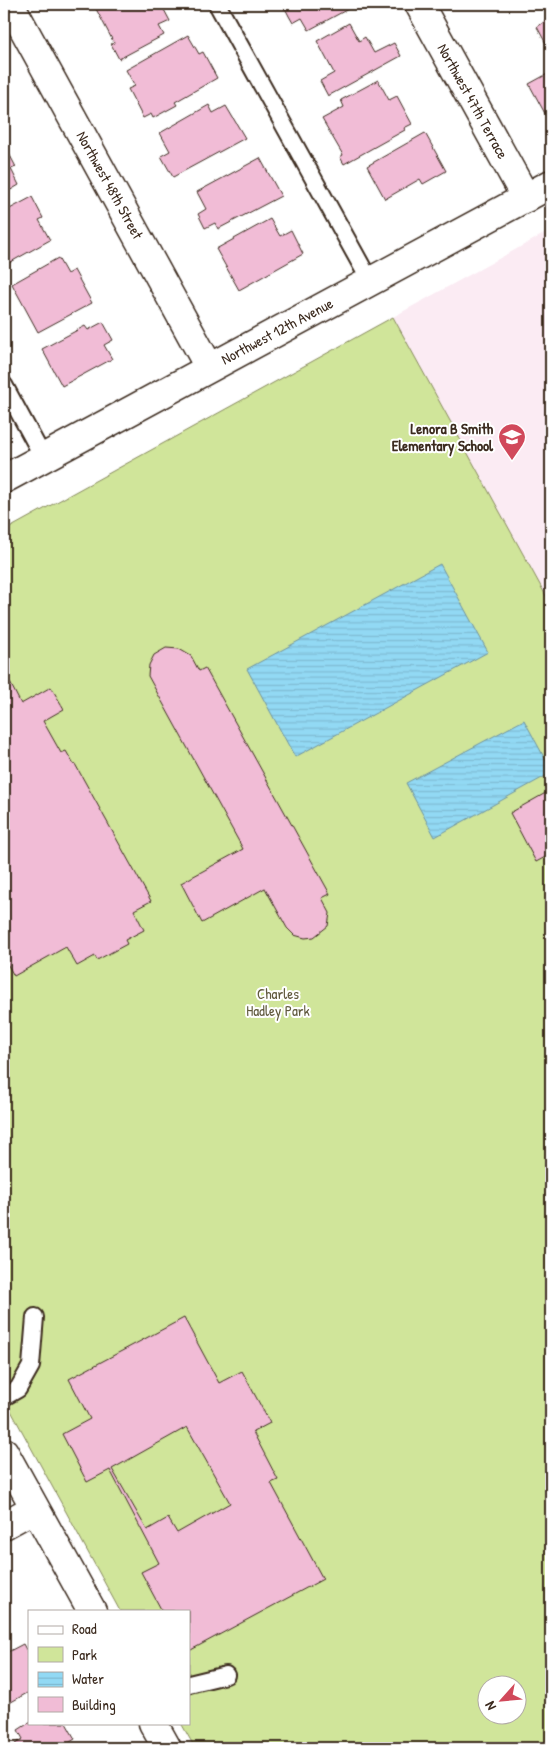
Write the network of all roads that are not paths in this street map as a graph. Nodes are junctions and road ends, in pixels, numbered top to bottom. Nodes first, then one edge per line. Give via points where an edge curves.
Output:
1 (10, 4) edge
2 (217, 4) edge
3 (419, 4) edge
4 (551, 184) edge
5 (526, 198) junction
6 (370, 281) junction
7 (209, 367) junction
8 (4, 385) edge
9 (43, 457) junction
10 (4, 478) edge
11 (34, 1317) dead end
12 (4, 1398) edge
13 (4, 1452) edge
14 (35, 1508) junction
15 (4, 1525) edge
16 (91, 1610) edge
17 (226, 1675) dead end
18 (190, 1684) edge
19 (154, 1724) edge
20 (167, 1748) edge

1 - 7 street, Northwest 48th Street
2 - 6 lane
3 - 5 street, Northwest 47th Terrace
4 - 5 street, Northwest 12th Avenue
5 - 6 street, Northwest 12th Avenue
6 - 7 street, Northwest 12th Avenue
7 - 9 street, Northwest 12th Avenue
8 - 9 lane
9 - 10 street, Northwest 12th Avenue
11 - 12 lane via 31,1366 18,1389
13 - 14 street
14 - 15 street
14 - 16 street
17 - 18 lane
19 - 20 street

